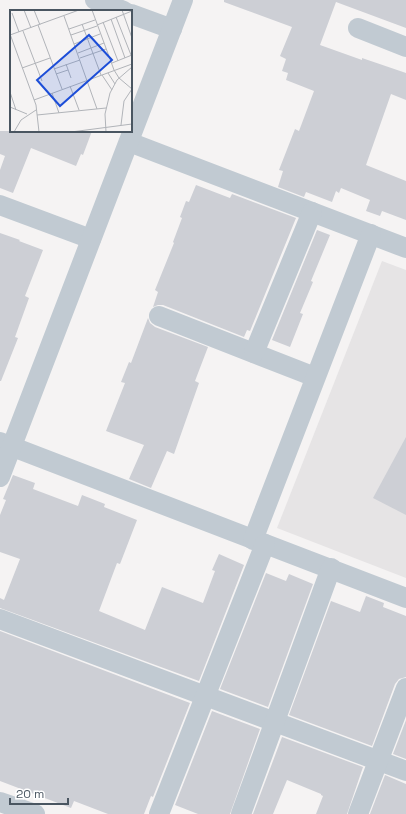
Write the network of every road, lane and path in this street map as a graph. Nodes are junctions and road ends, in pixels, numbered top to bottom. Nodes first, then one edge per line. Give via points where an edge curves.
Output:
1 (95, 0) edge
2 (183, 0) edge
3 (121, 10) edge
4 (132, 14) edge
5 (358, 28) dead end
6 (172, 29) junction
7 (406, 47) edge
8 (129, 142) junction
9 (0, 204) edge
10 (312, 212) junction
11 (371, 234) junction
12 (91, 239) junction
13 (406, 248) edge
14 (158, 316) dead end
15 (254, 353) junction
16 (315, 377) junction
17 (6, 444) edge
18 (0, 477) edge
19 (259, 542) junction
20 (331, 568) junction
21 (406, 598) edge
22 (0, 619) edge
23 (406, 688) edge
24 (205, 696) junction
25 (275, 722) junction
26 (378, 761) junction
27 (406, 771) edge
28 (0, 802) edge
29 (35, 814) edge
30 (159, 814) edge
31 (241, 814) edge
32 (358, 814) edge

1 - 3 street
2 - 6 street
4 - 6 street
5 - 7 street
6 - 8 street
8 - 10 street
8 - 12 street
9 - 12 street
10 - 11 street
10 - 15 street
11 - 13 street
11 - 16 street
12 - 17 street
14 - 15 street
15 - 16 street
16 - 19 street
17 - 18 street
17 - 19 street
19 - 20 street
19 - 24 street
20 - 21 street
20 - 25 street
22 - 24 street
23 - 26 street
24 - 25 street
24 - 30 street
25 - 26 street
25 - 31 street
26 - 27 street
26 - 32 street
28 - 29 street

